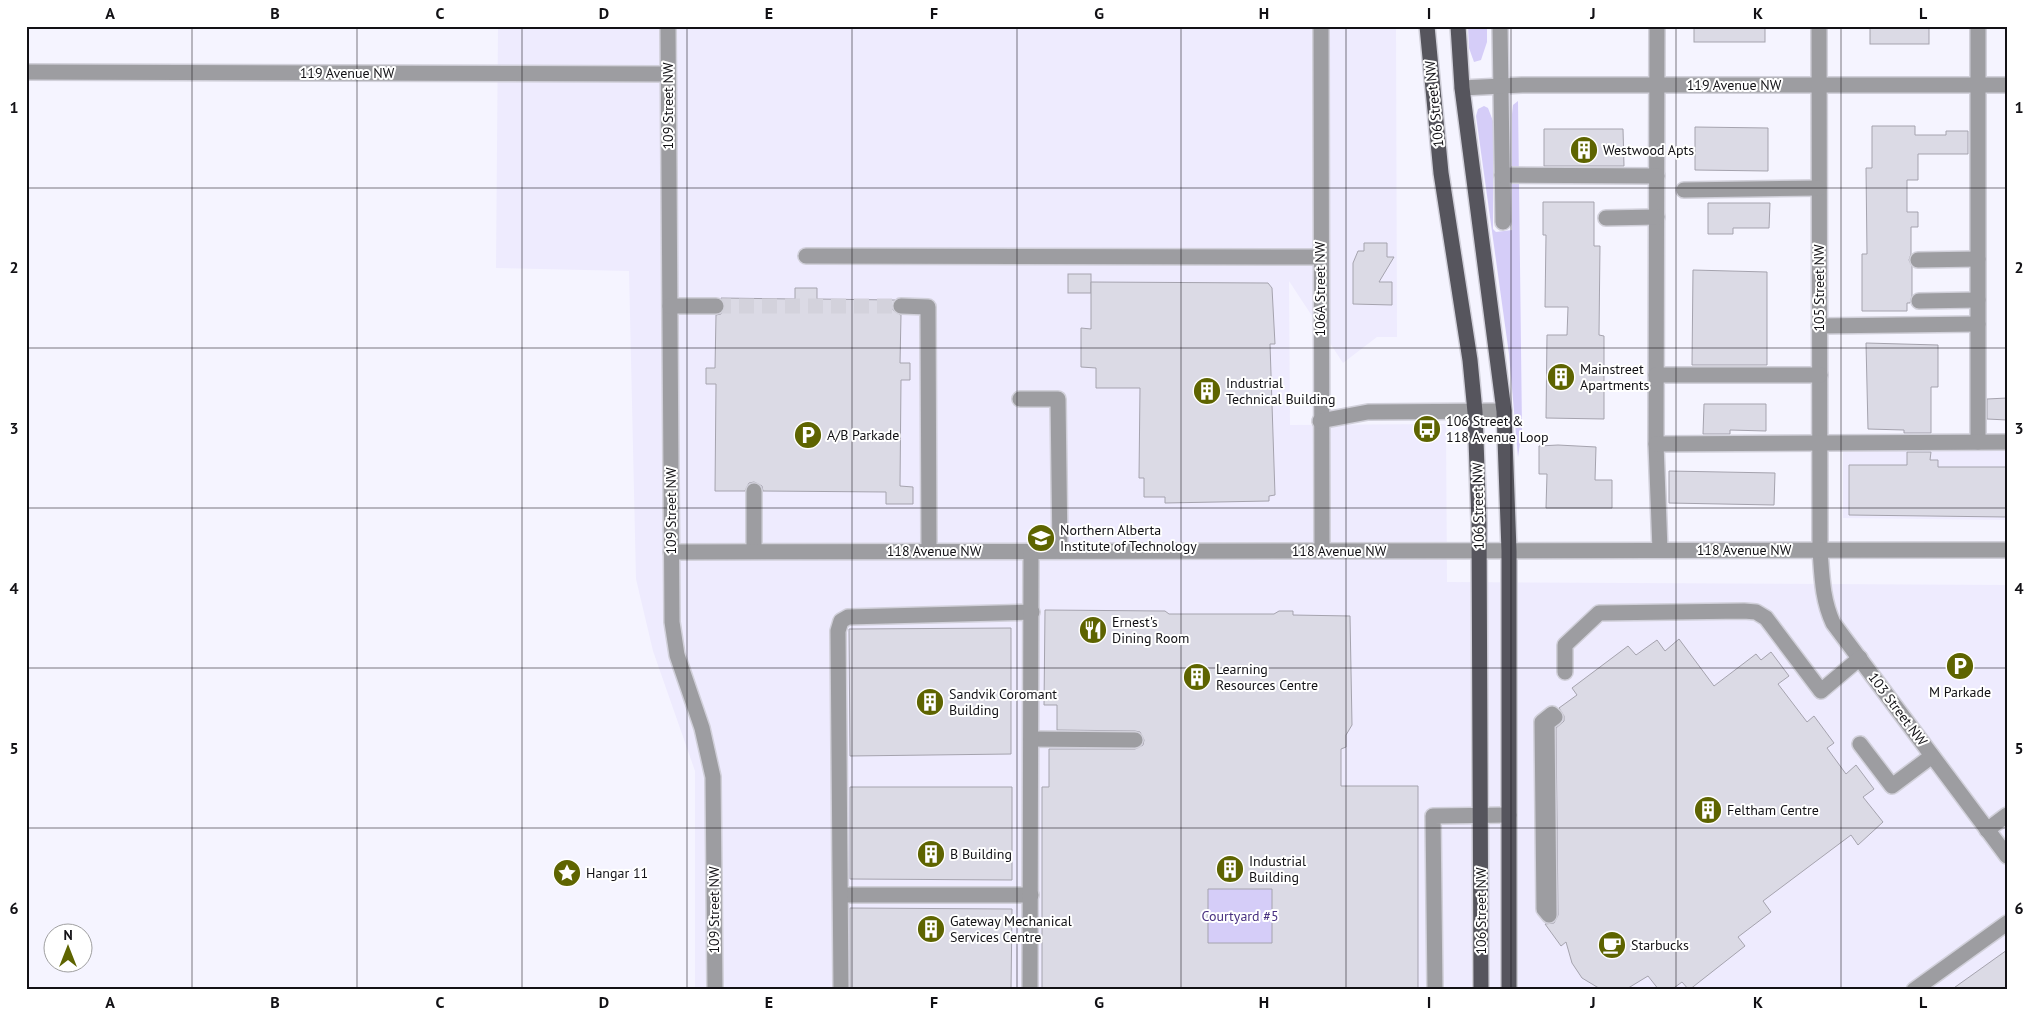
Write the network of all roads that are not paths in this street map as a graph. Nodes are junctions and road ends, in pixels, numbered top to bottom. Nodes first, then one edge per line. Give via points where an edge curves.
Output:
1 (668, 26) edge
2 (1320, 26) edge
3 (1427, 26) edge
4 (1458, 26) edge
5 (1500, 26) edge
6 (1657, 26) edge
7 (1819, 26) edge
8 (1978, 26) edge
9 (26, 72) edge
10 (668, 74) junction
11 (1657, 85) junction
12 (1819, 85) junction
13 (1979, 85) junction
14 (2007, 85) edge
15 (1499, 86) junction
16 (1462, 88) junction
17 (1502, 175) junction
18 (1657, 176) junction
19 (1819, 188) junction
20 (1684, 190) dead end
21 (1656, 217) junction
22 (1606, 218) dead end
23 (1502, 222) dead end
24 (806, 256) dead end
25 (1320, 257) junction
26 (1978, 259) junction
27 (1918, 260) dead end
28 (1978, 300) junction
29 (1919, 301) dead end
30 (670, 306) junction
31 (716, 306) tunnel mouth
32 (901, 306) tunnel mouth
33 (1978, 324) junction
34 (1819, 326) junction
35 (1656, 375) junction
36 (1820, 375) junction
37 (1020, 399) dead end
38 (1504, 411) junction
39 (1475, 412) junction
40 (1320, 421) junction
41 (1978, 442) junction
42 (2007, 442) edge
43 (1820, 443) junction
44 (1656, 444) junction
45 (754, 491) dead end
46 (1660, 550) junction
47 (1820, 550) junction
48 (2007, 550) edge
49 (754, 551) junction
50 (929, 551) junction
51 (1031, 551) junction
52 (1060, 551) junction
53 (1322, 551) junction
54 (1479, 551) junction
55 (1510, 551) junction
56 (671, 552) junction
57 (1032, 612) junction
58 (1860, 658) junction
59 (1564, 672) dead end
60 (1031, 739) junction
61 (1136, 740) dead end
62 (1860, 744) dead end
63 (1932, 756) junction
64 (1480, 815) junction
65 (1510, 815) junction
66 (2007, 815) edge
67 (1987, 830) junction
68 (2007, 856) edge
69 (841, 895) junction
70 (1031, 895) junction
71 (1544, 909) joint
72 (2007, 923) edge
73 (715, 990) edge
74 (841, 990) edge
75 (1030, 990) edge
76 (1435, 990) edge
77 (1481, 990) edge
78 (1509, 990) edge
79 (1914, 990) edge

1 - 10 street, 109 Street NW
2 - 25 street, 106A Street NW
3 - 39 main road, 106 Street NW via 1440,173 1470,360
4 - 16 main road, 106 Street NW
5 - 15 street
6 - 11 street
7 - 12 street, 105 Street NW
8 - 13 street
9 - 10 street, 119 Avenue NW
10 - 30 street, 109 Street NW
11 - 12 street, 119 Avenue NW
11 - 15 street, 119 Avenue NW
11 - 18 street
12 - 13 street, 119 Avenue NW
12 - 19 street, 105 Street NW
13 - 14 street, 119 Avenue NW
13 - 26 street
15 - 16 street, 119 Avenue NW
15 - 17 street
16 - 38 main road, 106 Street NW
17 - 18 street
17 - 23 street
18 - 21 street
19 - 20 street
19 - 34 street, 105 Street NW
21 - 22 street
21 - 35 street
24 - 25 street
25 - 40 street, 106A Street NW
26 - 27 street
26 - 28 street
28 - 29 street
28 - 33 street
30 - 31 street
30 - 56 street, 109 Street NW
32 - 50 street via 928,307
33 - 34 street
33 - 41 street
34 - 36 street, 105 Street NW
35 - 36 street
35 - 44 street
36 - 43 street, 105 Street NW
37 - 52 street via 1058,398
38 - 39 street
38 - 55 main road, 106 Street NW
39 - 40 street via 1362,412
39 - 54 main road, 106 Street NW
40 - 53 street, 106A Street NW
41 - 42 street
41 - 43 street
43 - 44 street
43 - 47 street, 105 Street NW
44 - 46 street
45 - 49 street
46 - 47 street, 118 Avenue NW
46 - 55 street, 118 Avenue NW
47 - 48 street, 118 Avenue NW
47 - 58 street, 103 Street NW via 1827,609
49 - 50 street, 118 Avenue NW
49 - 56 street, 118 Avenue NW
50 - 51 street, 118 Avenue NW
51 - 52 street, 118 Avenue NW
51 - 57 street
52 - 53 street, 118 Avenue NW
53 - 54 street, 118 Avenue NW
54 - 55 street, 118 Avenue NW
54 - 64 main road, 106 Street NW
55 - 65 main road, 106 Street NW
56 - 73 street, 109 Street NW via 673,639 702,728 713,777
57 - 60 street
57 - 69 street via 848,617 841,621 838,631
58 - 59 street via 1821,691 1766,618 1756,612 1599,613 1565,645
58 - 63 street, 103 Street NW
60 - 61 street
60 - 70 street
62 - 63 street via 1892,786
63 - 67 street, 103 Street NW
64 - 65 street
64 - 76 street via 1433,816
64 - 77 main road, 106 Street NW
65 - 78 main road, 106 Street NW
66 - 67 street
67 - 68 street, 103 Street NW
69 - 70 street
69 - 74 street
70 - 75 street
71 - 71 street via 1542,722 1552,714 1555,717 1547,723 1549,915
72 - 79 street

